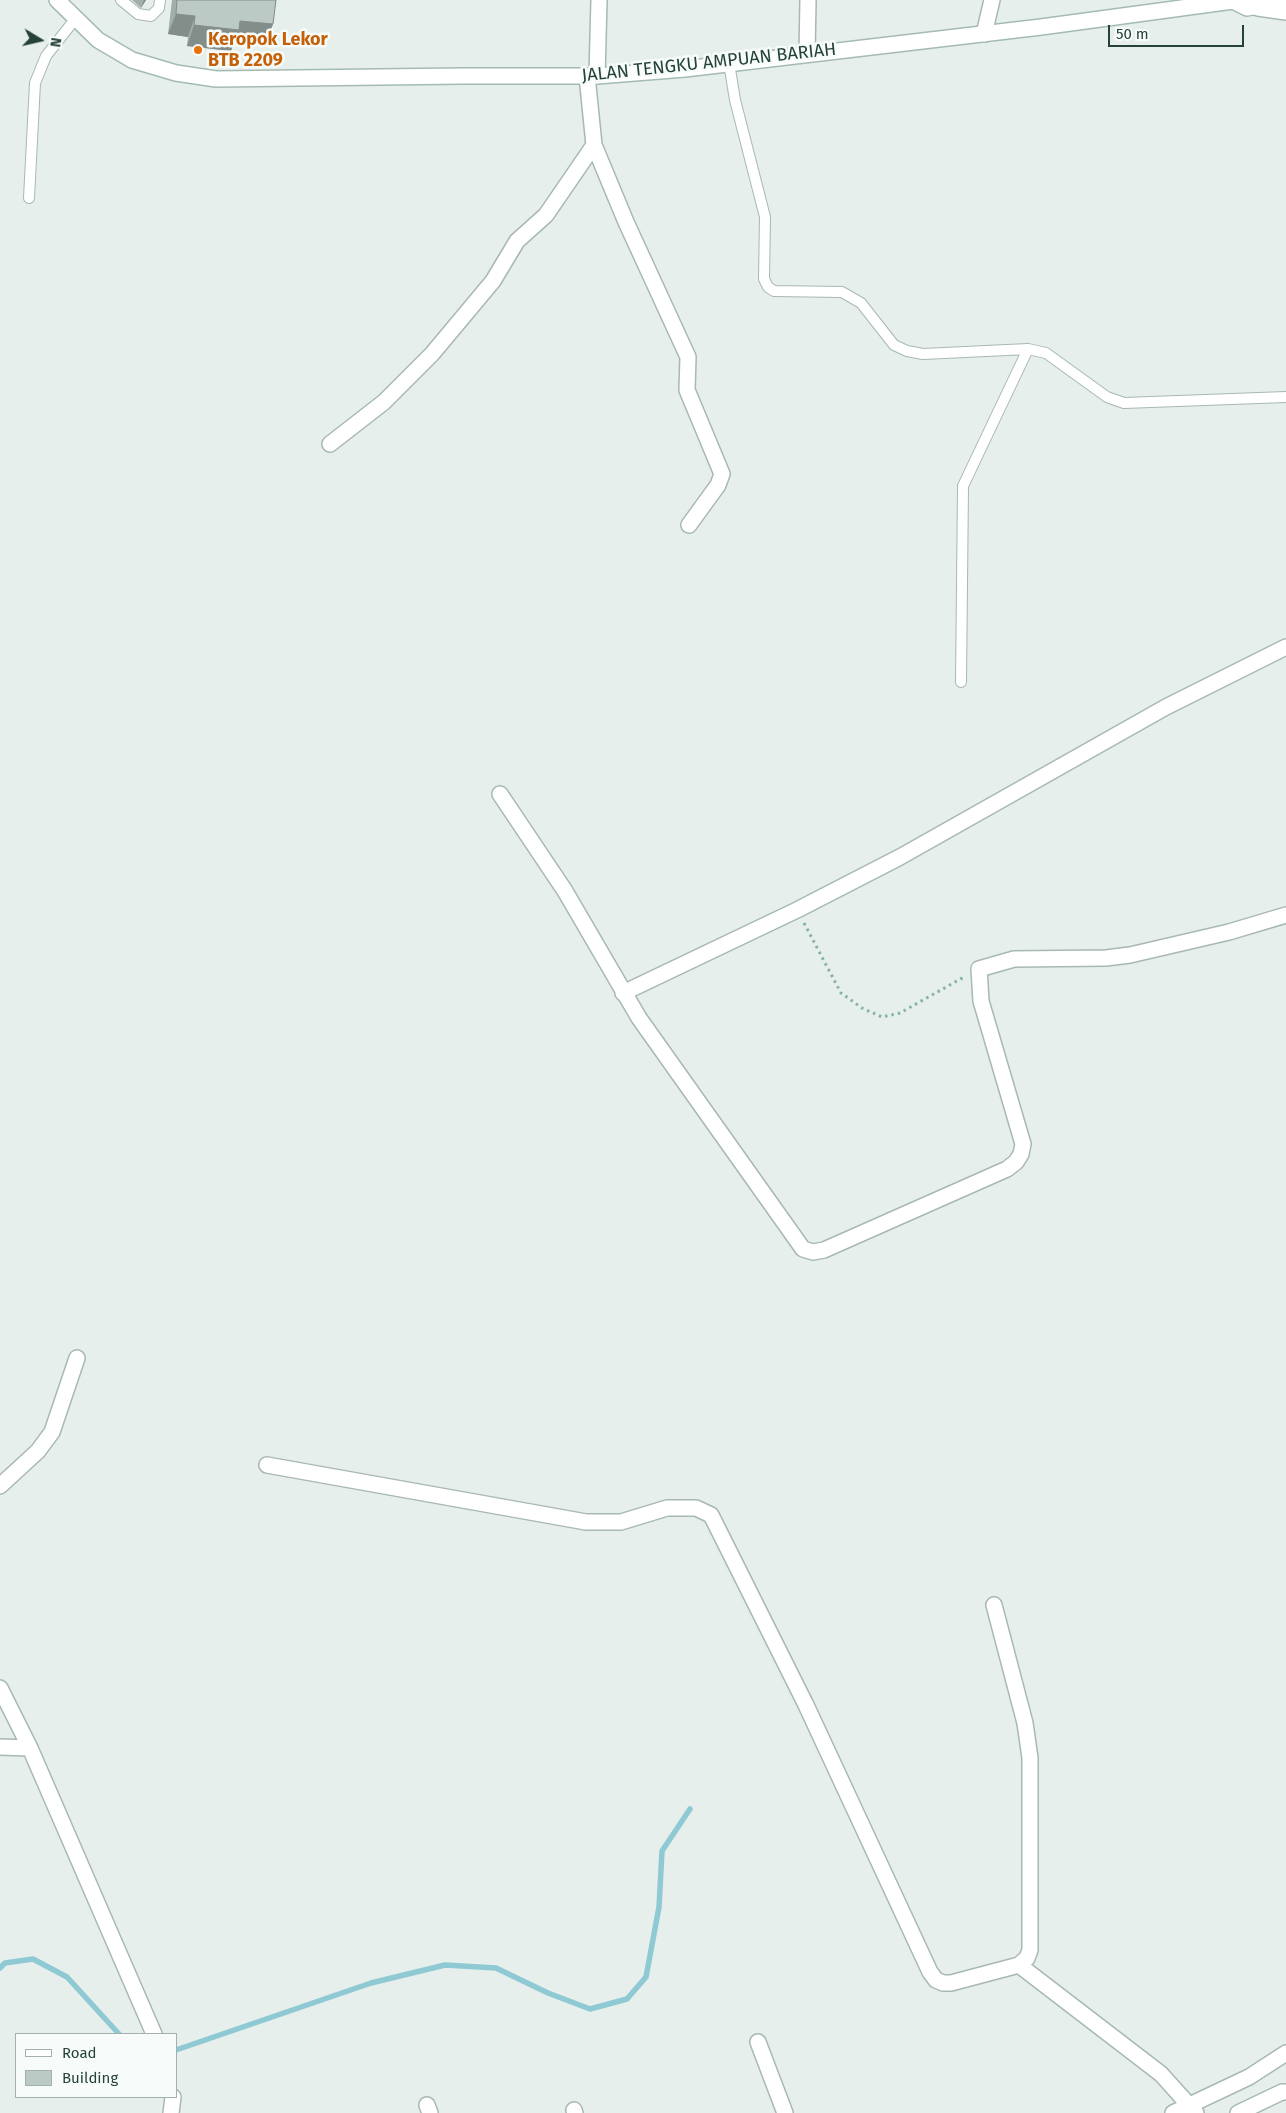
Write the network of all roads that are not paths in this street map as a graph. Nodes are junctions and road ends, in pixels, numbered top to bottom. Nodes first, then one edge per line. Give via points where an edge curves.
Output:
1 (56, 0) edge
2 (121, 0) edge
3 (160, 0) edge
4 (600, 0) edge
5 (808, 0) edge
6 (992, 0) edge
7 (1286, 1) edge
8 (1238, 3) edge
9 (1176, 4) edge
10 (1286, 12) edge
11 (76, 18) junction
12 (984, 34) junction
13 (807, 54) junction
14 (729, 63) junction
15 (592, 76) junction
16 (594, 146) junction
17 (29, 198) dead end
18 (1028, 349) junction
19 (1286, 397) edge
20 (330, 444) dead end
21 (689, 525) dead end
22 (1286, 647) edge
23 (961, 682) dead end
24 (500, 794) dead end
25 (1286, 915) edge
26 (623, 993) junction
27 (77, 1358) dead end
28 (267, 1465) dead end
29 (0, 1486) edge
30 (994, 1605) dead end
31 (0, 1688) edge
32 (0, 1747) edge
33 (30, 1748) junction
34 (1020, 1965) junction
35 (154, 2033) edge
36 (758, 2042) dead end
37 (1286, 2053) edge
38 (1286, 2092) edge
39 (173, 2098) edge
40 (1193, 2109) edge
41 (170, 2113) edge
42 (785, 2113) edge
43 (1173, 2113) edge
44 (1238, 2113) edge

1 - 11 street, JALAN TENGKU AMPUAN BARIAH
2 - 3 lane via 138,14 151,16 159,8
4 - 15 street
5 - 13 street
6 - 12 street
7 - 8 street, JALAN TENGKU AMPUAN BARIAH
8 - 9 street, JALAN TENGKU AMPUAN BARIAH
8 - 10 street
9 - 12 street, JALAN TENGKU AMPUAN BARIAH
11 - 15 street, JALAN TENGKU AMPUAN BARIAH via 98,40 132,60 176,73 216,79
11 - 17 lane via 46,56 35,83
12 - 13 street, JALAN TENGKU AMPUAN BARIAH
13 - 14 street, JALAN TENGKU AMPUAN BARIAH
14 - 15 street, JALAN TENGKU AMPUAN BARIAH
14 - 18 lane via 735,100 765,217 764,279 768,287 774,291 842,292 861,303 894,345 907,351 923,354
15 - 16 street
16 - 20 street via 546,215 517,241 493,281 432,354 384,402
16 - 21 street via 688,357 687,390 722,474 718,485
18 - 19 lane via 1046,353 1107,397 1124,403
18 - 23 lane via 963,486
22 - 26 street via 1166,707 966,821 797,910
24 - 26 street via 565,891
25 - 26 street via 1130,955 1014,959 980,969 982,1001 1022,1144 1016,1162 1007,1169 813,1252 803,1249
27 - 29 street via 52,1432 38,1451
28 - 34 street via 586,1522 621,1522 667,1508 696,1508 710,1515 806,1705 930,1972 936,1980 952,1983
30 - 34 street via 1025,1723 1030,1758 1030,1950
31 - 33 street
32 - 33 street
33 - 35 street
34 - 40 street via 1161,2074
36 - 42 street
37 - 40 street
38 - 44 street
39 - 41 street
40 - 43 street

